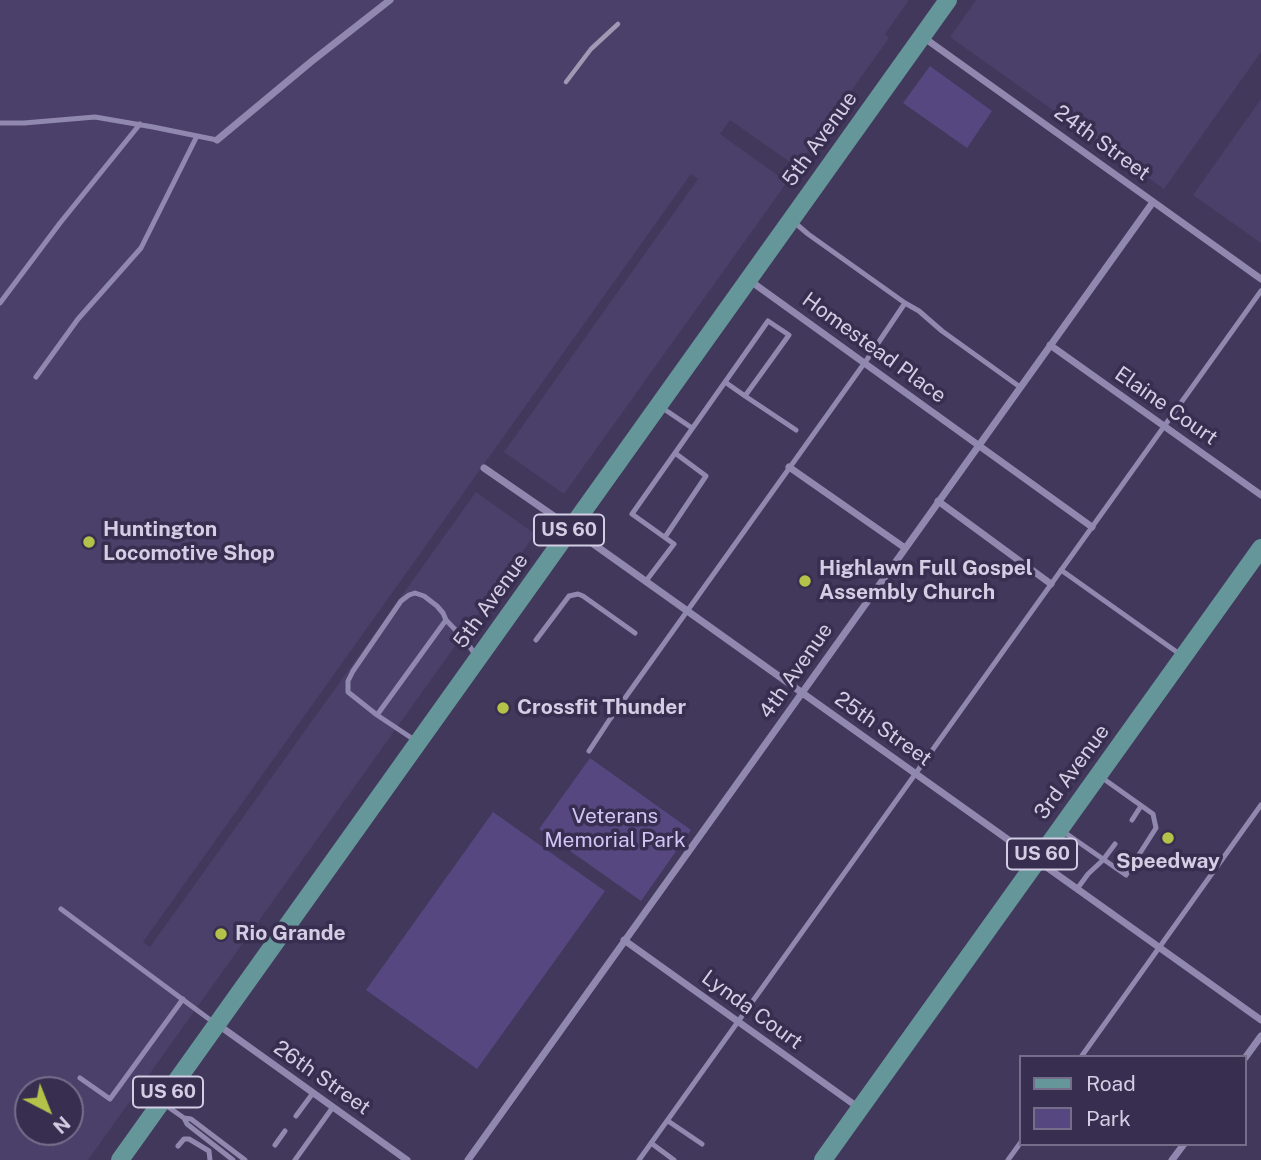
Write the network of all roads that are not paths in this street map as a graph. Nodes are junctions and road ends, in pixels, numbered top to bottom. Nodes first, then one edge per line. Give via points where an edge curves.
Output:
1 (390, 0) edge
2 (948, 0) edge
3 (922, 36) junction
4 (0, 123) edge
5 (140, 124) junction
6 (197, 136) junction
7 (217, 140) joint
8 (1153, 202) junction
9 (792, 219) junction
10 (749, 279) junction
11 (1261, 279) edge
12 (1261, 290) edge
13 (0, 303) edge
14 (905, 303) junction
15 (1050, 345) junction
16 (865, 362) junction
17 (36, 377) dead end
18 (725, 382) junction
19 (1020, 387) junction
20 (745, 396) junction
21 (659, 405) junction
22 (1164, 426) junction
23 (692, 428) junction
24 (796, 430) dead end
25 (979, 444) junction
26 (676, 453) junction
27 (789, 467) junction
28 (484, 468) dead end
29 (1261, 495) edge
30 (938, 501) junction
31 (1092, 527) junction
32 (571, 528) junction
33 (665, 537) junction
34 (905, 548) junction
35 (1261, 548) edge
36 (1061, 570) junction
37 (646, 581) junction
38 (1051, 584) junction
39 (687, 611) junction
40 (446, 620) junction
41 (635, 633) dead end
42 (536, 640) dead end
43 (1183, 657) junction
44 (478, 659) junction
45 (802, 693) junction
46 (377, 715) junction
47 (418, 742) junction
48 (589, 751) dead end
49 (916, 773) junction
50 (1098, 775) junction
51 (1261, 805) edge
52 (1142, 806) junction
53 (1132, 820) dead end
54 (1060, 829) junction
55 (1115, 844) dead end
56 (1037, 860) junction
57 (1103, 860) junction
58 (1077, 889) junction
59 (61, 909) dead end
60 (624, 940) junction
61 (1158, 947) junction
62 (183, 999) junction
63 (1261, 1020) edge
64 (738, 1022) junction
65 (217, 1024) junction
66 (1261, 1036) edge
67 (1082, 1055) edge
68 (1247, 1055) edge
69 (84, 1081) edge
70 (313, 1093) junction
71 (161, 1102) junction
72 (333, 1107) junction
73 (860, 1108) junction
74 (296, 1116) dead end
75 (184, 1118) junction
76 (668, 1121) junction
77 (285, 1131) dead end
78 (652, 1143) junction
79 (1020, 1143) edge
80 (702, 1144) dead end
81 (275, 1145) dead end
82 (178, 1146) dead end
83 (120, 1160) edge
84 (210, 1160) edge
85 (233, 1160) edge
86 (245, 1160) edge
87 (295, 1160) edge
88 (407, 1160) edge
89 (468, 1160) edge
90 (639, 1160) edge
91 (674, 1160) edge
92 (823, 1160) edge
93 (1008, 1160) edge

1 - 7 street
2 - 3 main road, 5th Avenue / US 60
3 - 8 street, 24th Street
3 - 9 main road, 5th Avenue / US 60
4 - 5 lane via 95,117
5 - 6 lane
5 - 13 lane
6 - 7 lane
6 - 17 lane via 141,248 78,319
8 - 11 street, 24th Street
8 - 15 street, 4th Avenue
9 - 10 main road, 5th Avenue / US 60
9 - 14 lane
10 - 16 street, Homestead Place
10 - 21 main road, 5th Avenue / US 60
12 - 22 lane
14 - 16 lane
14 - 19 lane
15 - 19 street, 4th Avenue
15 - 22 street, Elaine Court
16 - 25 street, Homestead Place
16 - 27 lane
18 - 20 lane
18 - 20 lane via 768,321 789,335
18 - 23 lane
19 - 25 street, 4th Avenue
20 - 24 lane
21 - 23 lane
21 - 32 main road, 5th Avenue / US 60
22 - 29 street, Elaine Court
22 - 31 lane
23 - 26 lane
25 - 30 street, 4th Avenue
25 - 31 street, Homestead Place
26 - 33 lane via 706,476
26 - 33 lane via 632,514
27 - 34 street
27 - 39 lane
28 - 32 street, 25th Street
30 - 34 street, 4th Avenue
30 - 38 street
31 - 36 lane
32 - 37 street, 25th Street
32 - 44 main road, 5th Avenue / US 60
33 - 37 lane via 674,544
34 - 45 street, 4th Avenue
35 - 43 main road, 3rd Avenue / US 60
36 - 38 lane
36 - 43 lane
37 - 39 street, 25th Street
38 - 49 lane
39 - 45 street, 25th Street
39 - 48 lane
40 - 44 lane
40 - 46 lane
40 - 46 lane via 424,596 415,593 401,601 348,681 348,692
41 - 42 lane via 578,594 569,596
43 - 50 main road, 3rd Avenue / US 60
44 - 47 main road, 5th Avenue / US 60
45 - 49 street, 25th Street
45 - 60 street, 4th Avenue
46 - 47 lane
47 - 65 main road, 5th Avenue / US 60
49 - 56 street, 25th Street
49 - 64 lane
50 - 52 lane
50 - 54 main road, 3rd Avenue / US 60
51 - 61 lane
52 - 53 lane
52 - 57 lane via 1153,814 1156,828 1126,876
54 - 56 main road, 3rd Avenue / US 60
54 - 57 lane
55 - 57 lane
56 - 58 street, 25th Street
56 - 73 main road, 3rd Avenue / US 60
57 - 58 lane
58 - 61 street, 25th Street
59 - 62 lane
60 - 64 street, Lynda Court
60 - 89 street, 4th Avenue
61 - 63 street, 25th Street
61 - 67 lane
62 - 65 lane
62 - 69 lane via 110,1099
64 - 73 street, Lynda Court
64 - 76 lane
65 - 70 street, 26th Street
65 - 71 main road, 5th Avenue / US 60
66 - 68 street
70 - 72 street, 26th Street
70 - 74 lane
71 - 75 lane
71 - 83 main road, 5th Avenue / US 60
72 - 87 lane
72 - 88 street, 26th Street
73 - 92 main road, 3rd Avenue / US 60
75 - 85 lane
75 - 86 lane
76 - 78 lane
76 - 80 lane
77 - 81 lane
78 - 90 lane
78 - 91 lane
79 - 93 lane
82 - 84 lane via 189,1139 209,1151

